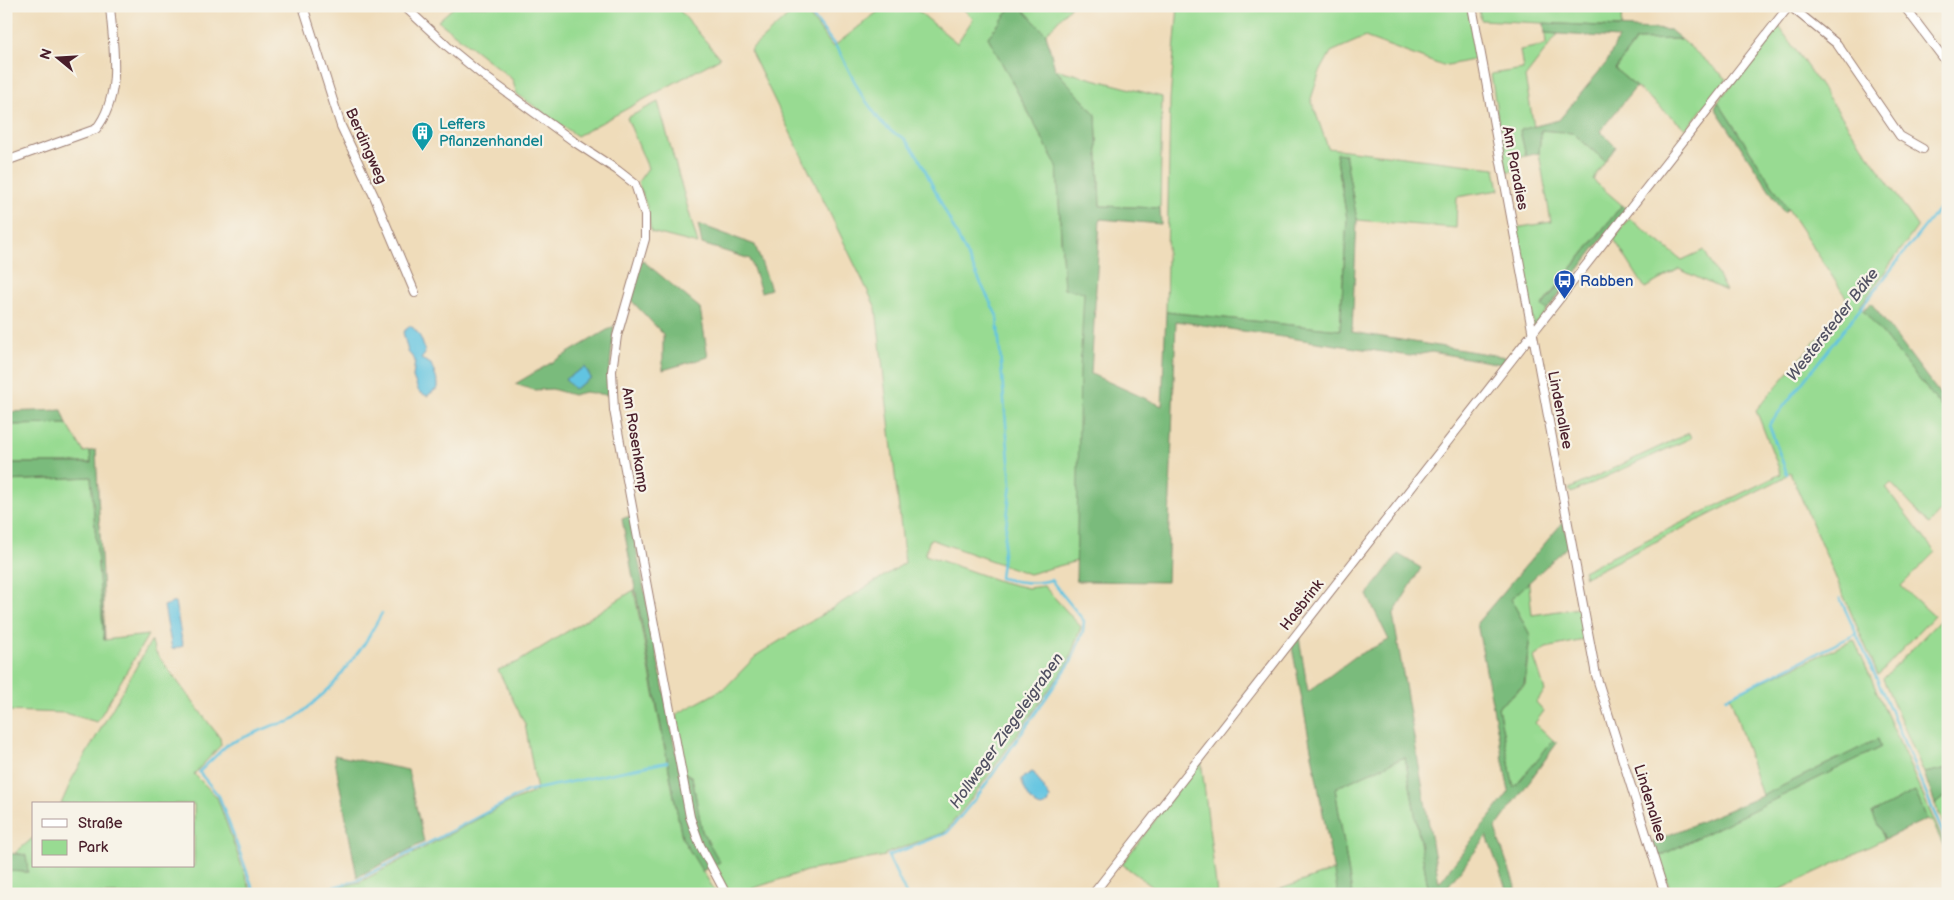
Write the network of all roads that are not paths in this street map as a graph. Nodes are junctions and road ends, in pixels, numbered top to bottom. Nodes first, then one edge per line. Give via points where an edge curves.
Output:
1 (110, 6) edge
2 (303, 6) edge
3 (404, 6) edge
4 (1472, 6) edge
5 (1790, 6) edge
6 (1904, 6) edge
7 (1948, 64) edge
8 (1923, 149) dead end
9 (6, 161) edge
10 (415, 293) dead end
11 (1532, 334) junction
12 (726, 894) edge
13 (1093, 894) edge
14 (1665, 894) edge

1 - 9 street via 114,77 109,107 102,121 96,129
2 - 10 street, Berdingweg via 341,126
3 - 12 street, Am Rosenkamp via 447,46 635,184 639,194 645,214 645,240 617,336 612,371 614,410 690,816 700,845
4 - 11 street, Am Paradies
5 - 8 street via 1837,44 1900,136
5 - 11 street
6 - 7 street
11 - 13 street, Hasbrink
11 - 14 street, Lindenallee via 1596,676

